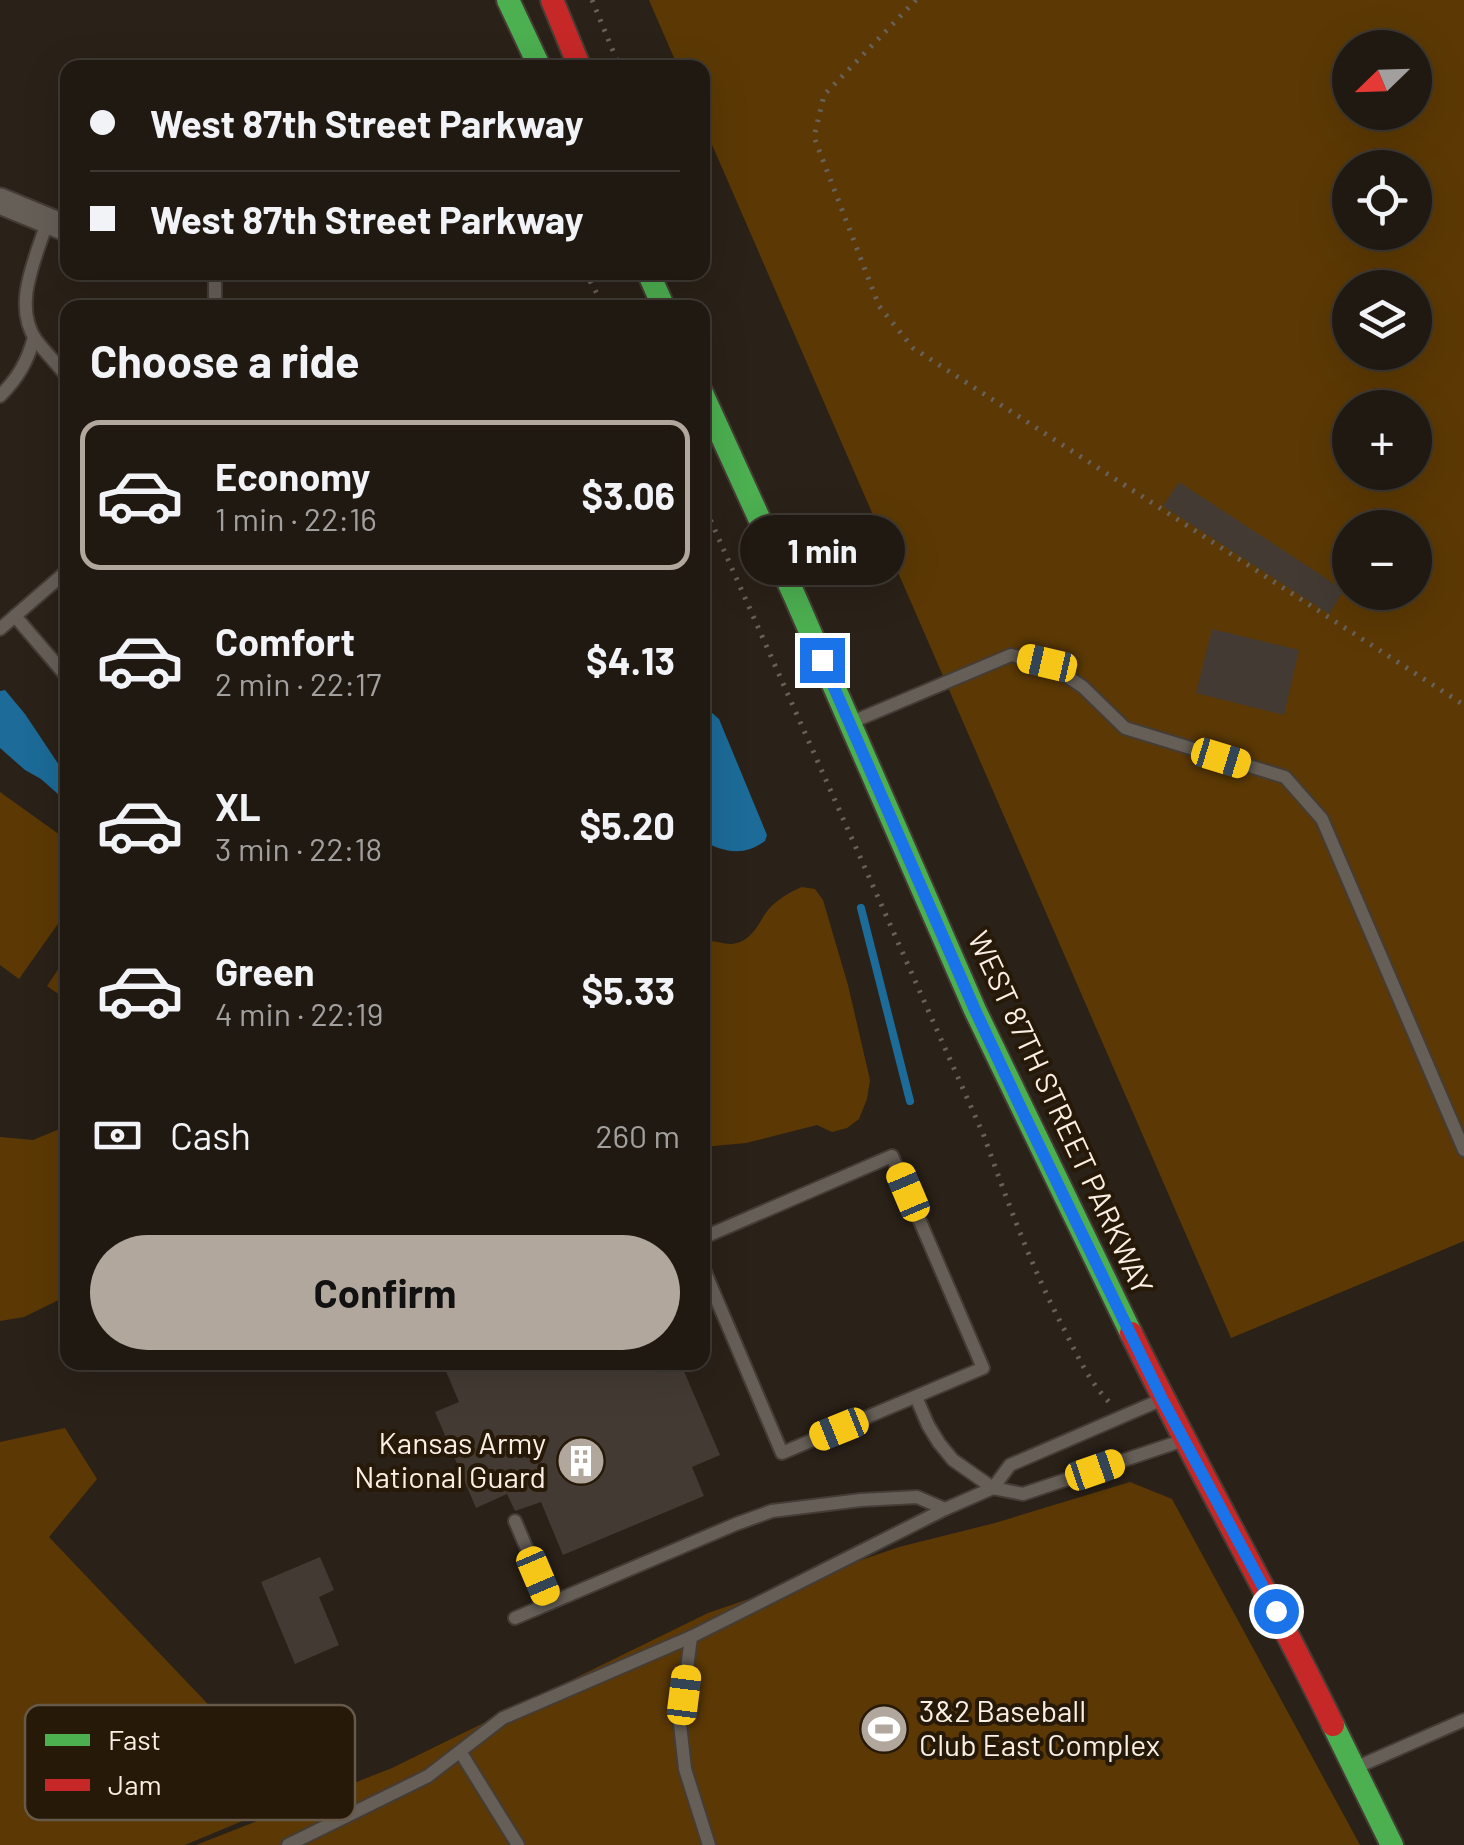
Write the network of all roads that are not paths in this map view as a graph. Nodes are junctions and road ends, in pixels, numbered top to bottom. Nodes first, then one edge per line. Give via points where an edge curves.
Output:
1 (508, 0) edge
2 (552, 0) edge
3 (536, 60) edge
4 (577, 60) edge
5 (0, 202) edge
6 (57, 226) edge
7 (34, 337) junction
8 (60, 368) edge
9 (0, 396) edge
10 (710, 411) edge
11 (60, 577) edge
12 (16, 616) junction
13 (0, 629) edge
14 (60, 668) edge
15 (850, 723) junction
16 (1464, 1150) edge
17 (710, 1235) edge
18 (710, 1284) edge
19 (916, 1397) junction
20 (1162, 1399) junction
21 (1184, 1440) junction
22 (993, 1488) junction
23 (945, 1509) junction
24 (515, 1522) dead end
25 (550, 1603) junction
26 (515, 1618) dead end
27 (691, 1637) junction
28 (1464, 1720) edge
29 (461, 1752) junction
30 (1354, 1768) junction
31 (355, 1812) edge
32 (339, 1820) edge
33 (288, 1845) edge
34 (518, 1845) edge
35 (709, 1845) edge
36 (1392, 1845) edge

1 - 3 main road
2 - 4 main road
5 - 6 street
6 - 7 lane via 26,289
7 - 8 lane
7 - 9 lane via 28,359
10 - 15 main road, WEST 87TH STREET PARKWAY
11 - 12 lane
12 - 13 lane
12 - 14 lane
15 - 16 lane via 1012,655 1047,663 1124,728 1285,777 1322,819
15 - 20 main road, WEST 87TH STREET PARKWAY via 975,1010
17 - 19 lane via 892,1156 983,1368
18 - 19 lane via 782,1453
19 - 22 lane via 939,1444
20 - 21 main road, WEST 87TH STREET PARKWAY
20 - 22 lane via 1010,1465
21 - 22 lane via 1023,1494
21 - 30 main road, WEST 87TH STREET PARKWAY
22 - 23 lane
23 - 25 lane via 916,1497 772,1511
23 - 27 lane
24 - 25 lane
25 - 26 lane
27 - 29 lane via 503,1718
27 - 35 lane via 680,1724 685,1769
28 - 30 lane
29 - 31 lane
29 - 34 lane
30 - 36 main road, WEST 87TH STREET PARKWAY
32 - 33 lane

